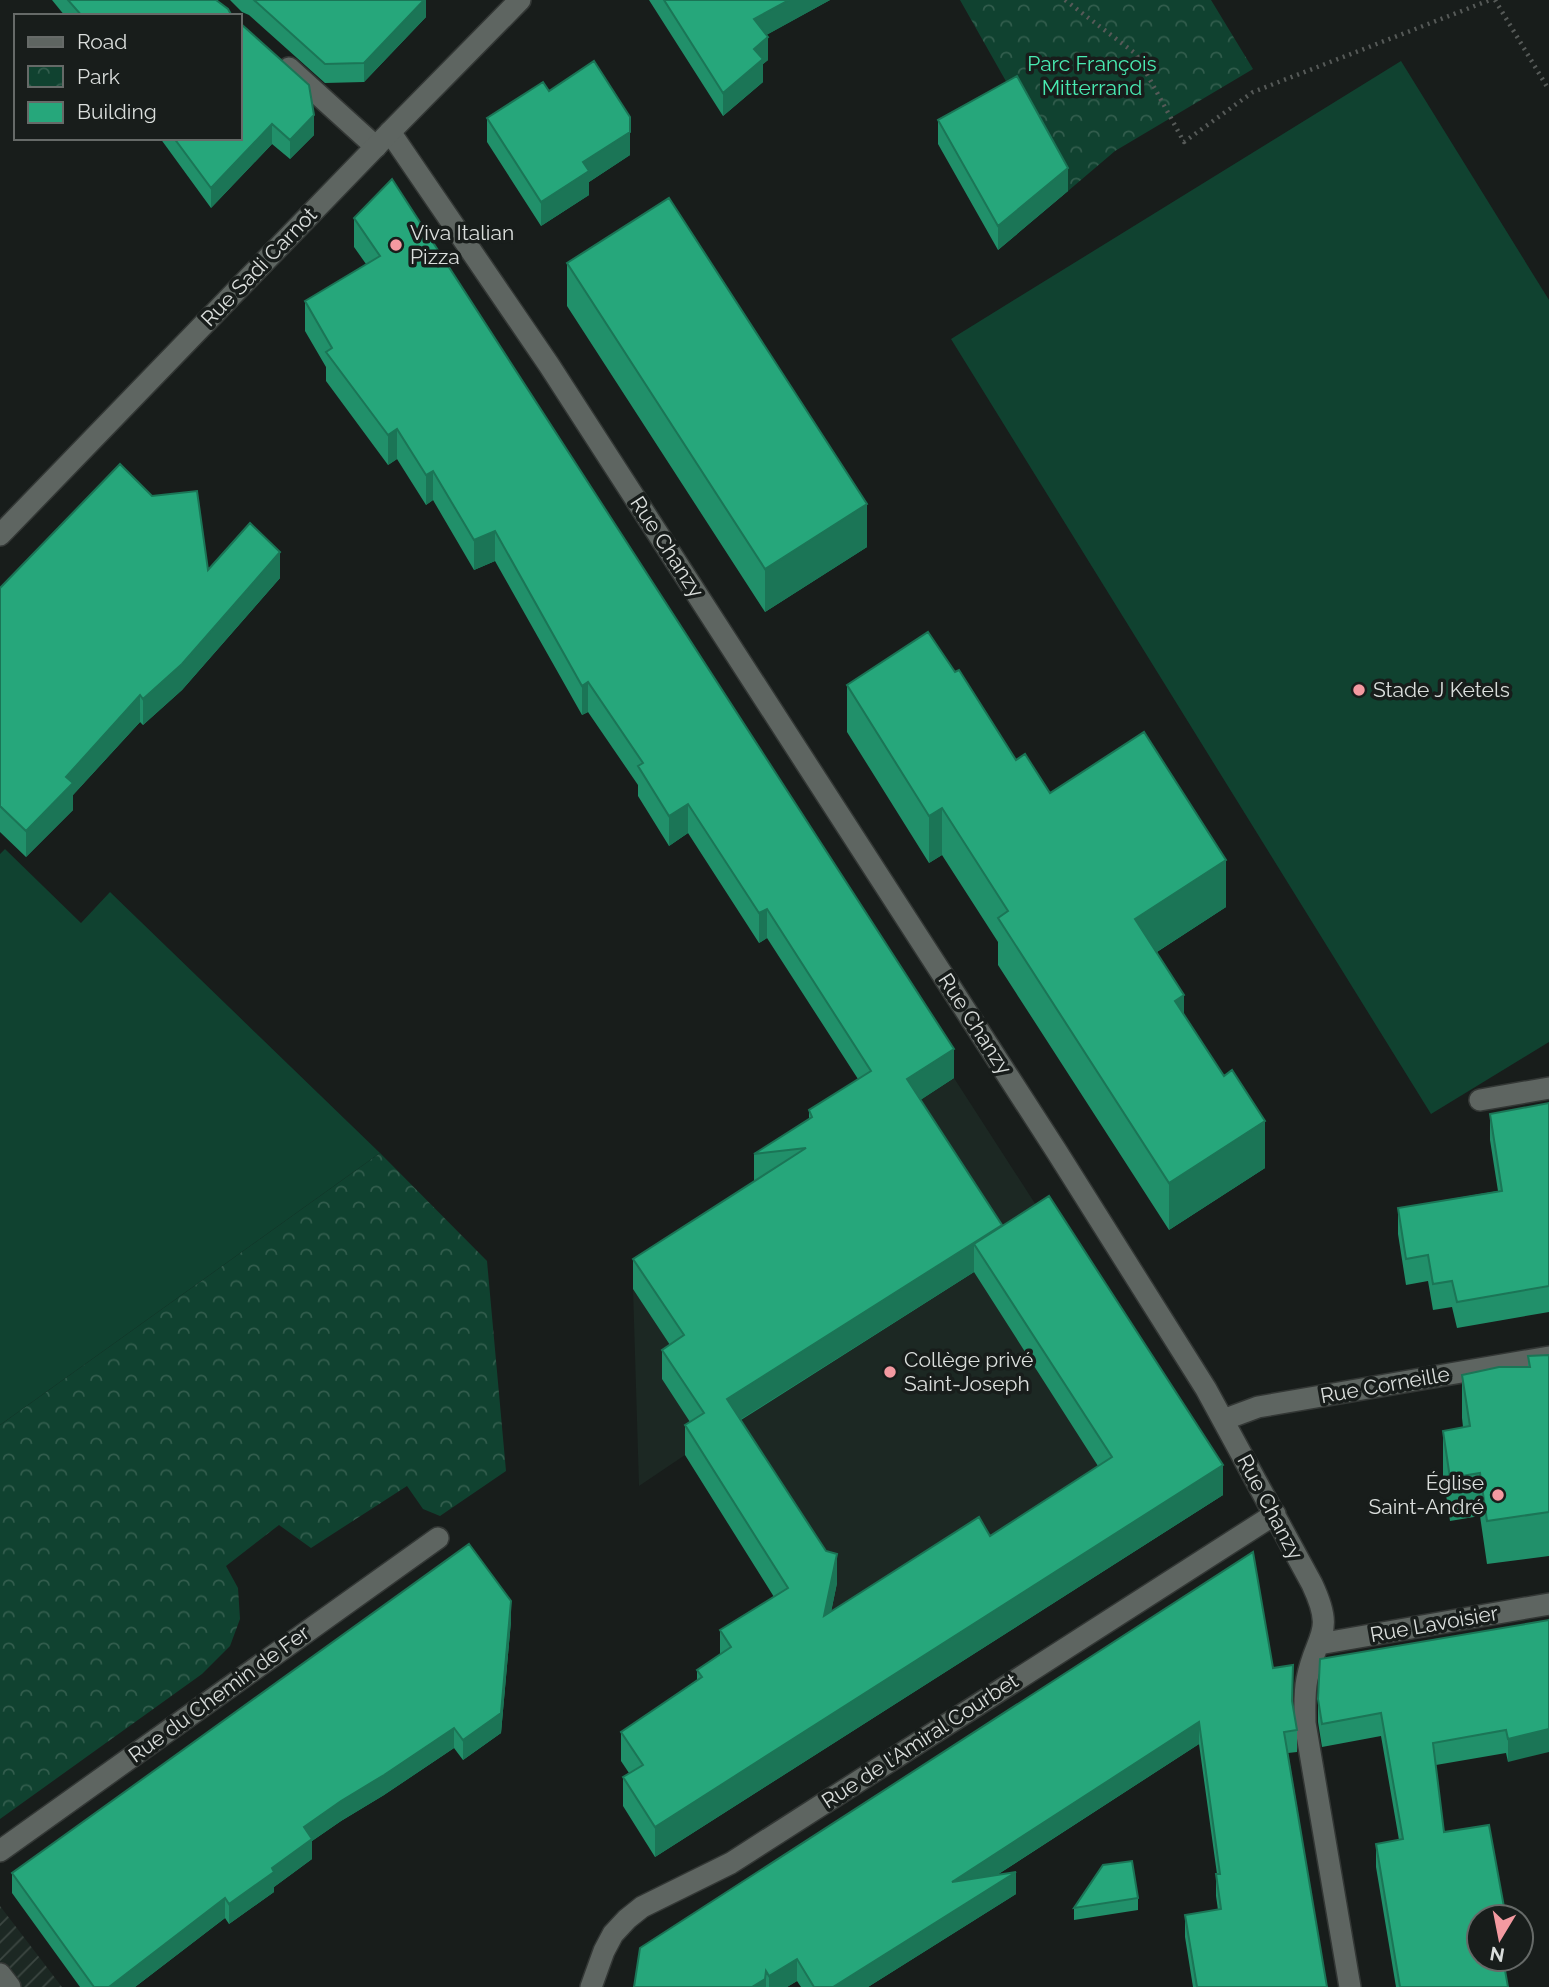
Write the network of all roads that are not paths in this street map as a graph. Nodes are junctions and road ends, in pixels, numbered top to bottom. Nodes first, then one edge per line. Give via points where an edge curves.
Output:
1 (520, 0) edge
2 (269, 51) edge
3 (383, 139) junction
4 (0, 535) edge
5 (1549, 1088) edge
6 (1480, 1100) dead end
7 (1549, 1357) edge
8 (1223, 1420) junction
9 (1275, 1514) junction
10 (438, 1538) dead end
11 (1549, 1604) edge
12 (1319, 1644) junction
13 (0, 1851) edge
14 (0, 1973) edge
15 (10, 1987) edge
16 (591, 1987) edge
17 (1350, 1987) edge

1 - 3 street, Rue Sadi Carnot
2 - 3 street, Rue Chanzy
3 - 4 street, Rue Sadi Carnot
3 - 8 street, Rue Chanzy via 549,365 1065,1164
5 - 6 street
7 - 8 street, Rue Corneille via 1258,1407
8 - 9 street, Rue Chanzy
9 - 12 street, Rue Chanzy via 1322,1605 1324,1631
9 - 16 street, Rue de l'Amiral Courbet via 731,1863 642,1907 613,1934
10 - 13 street, Rue du Chemin de Fer
11 - 12 street, Rue Lavoisier
12 - 17 street, Rue Chanzy via 1307,1677 1306,1723
14 - 15 street

